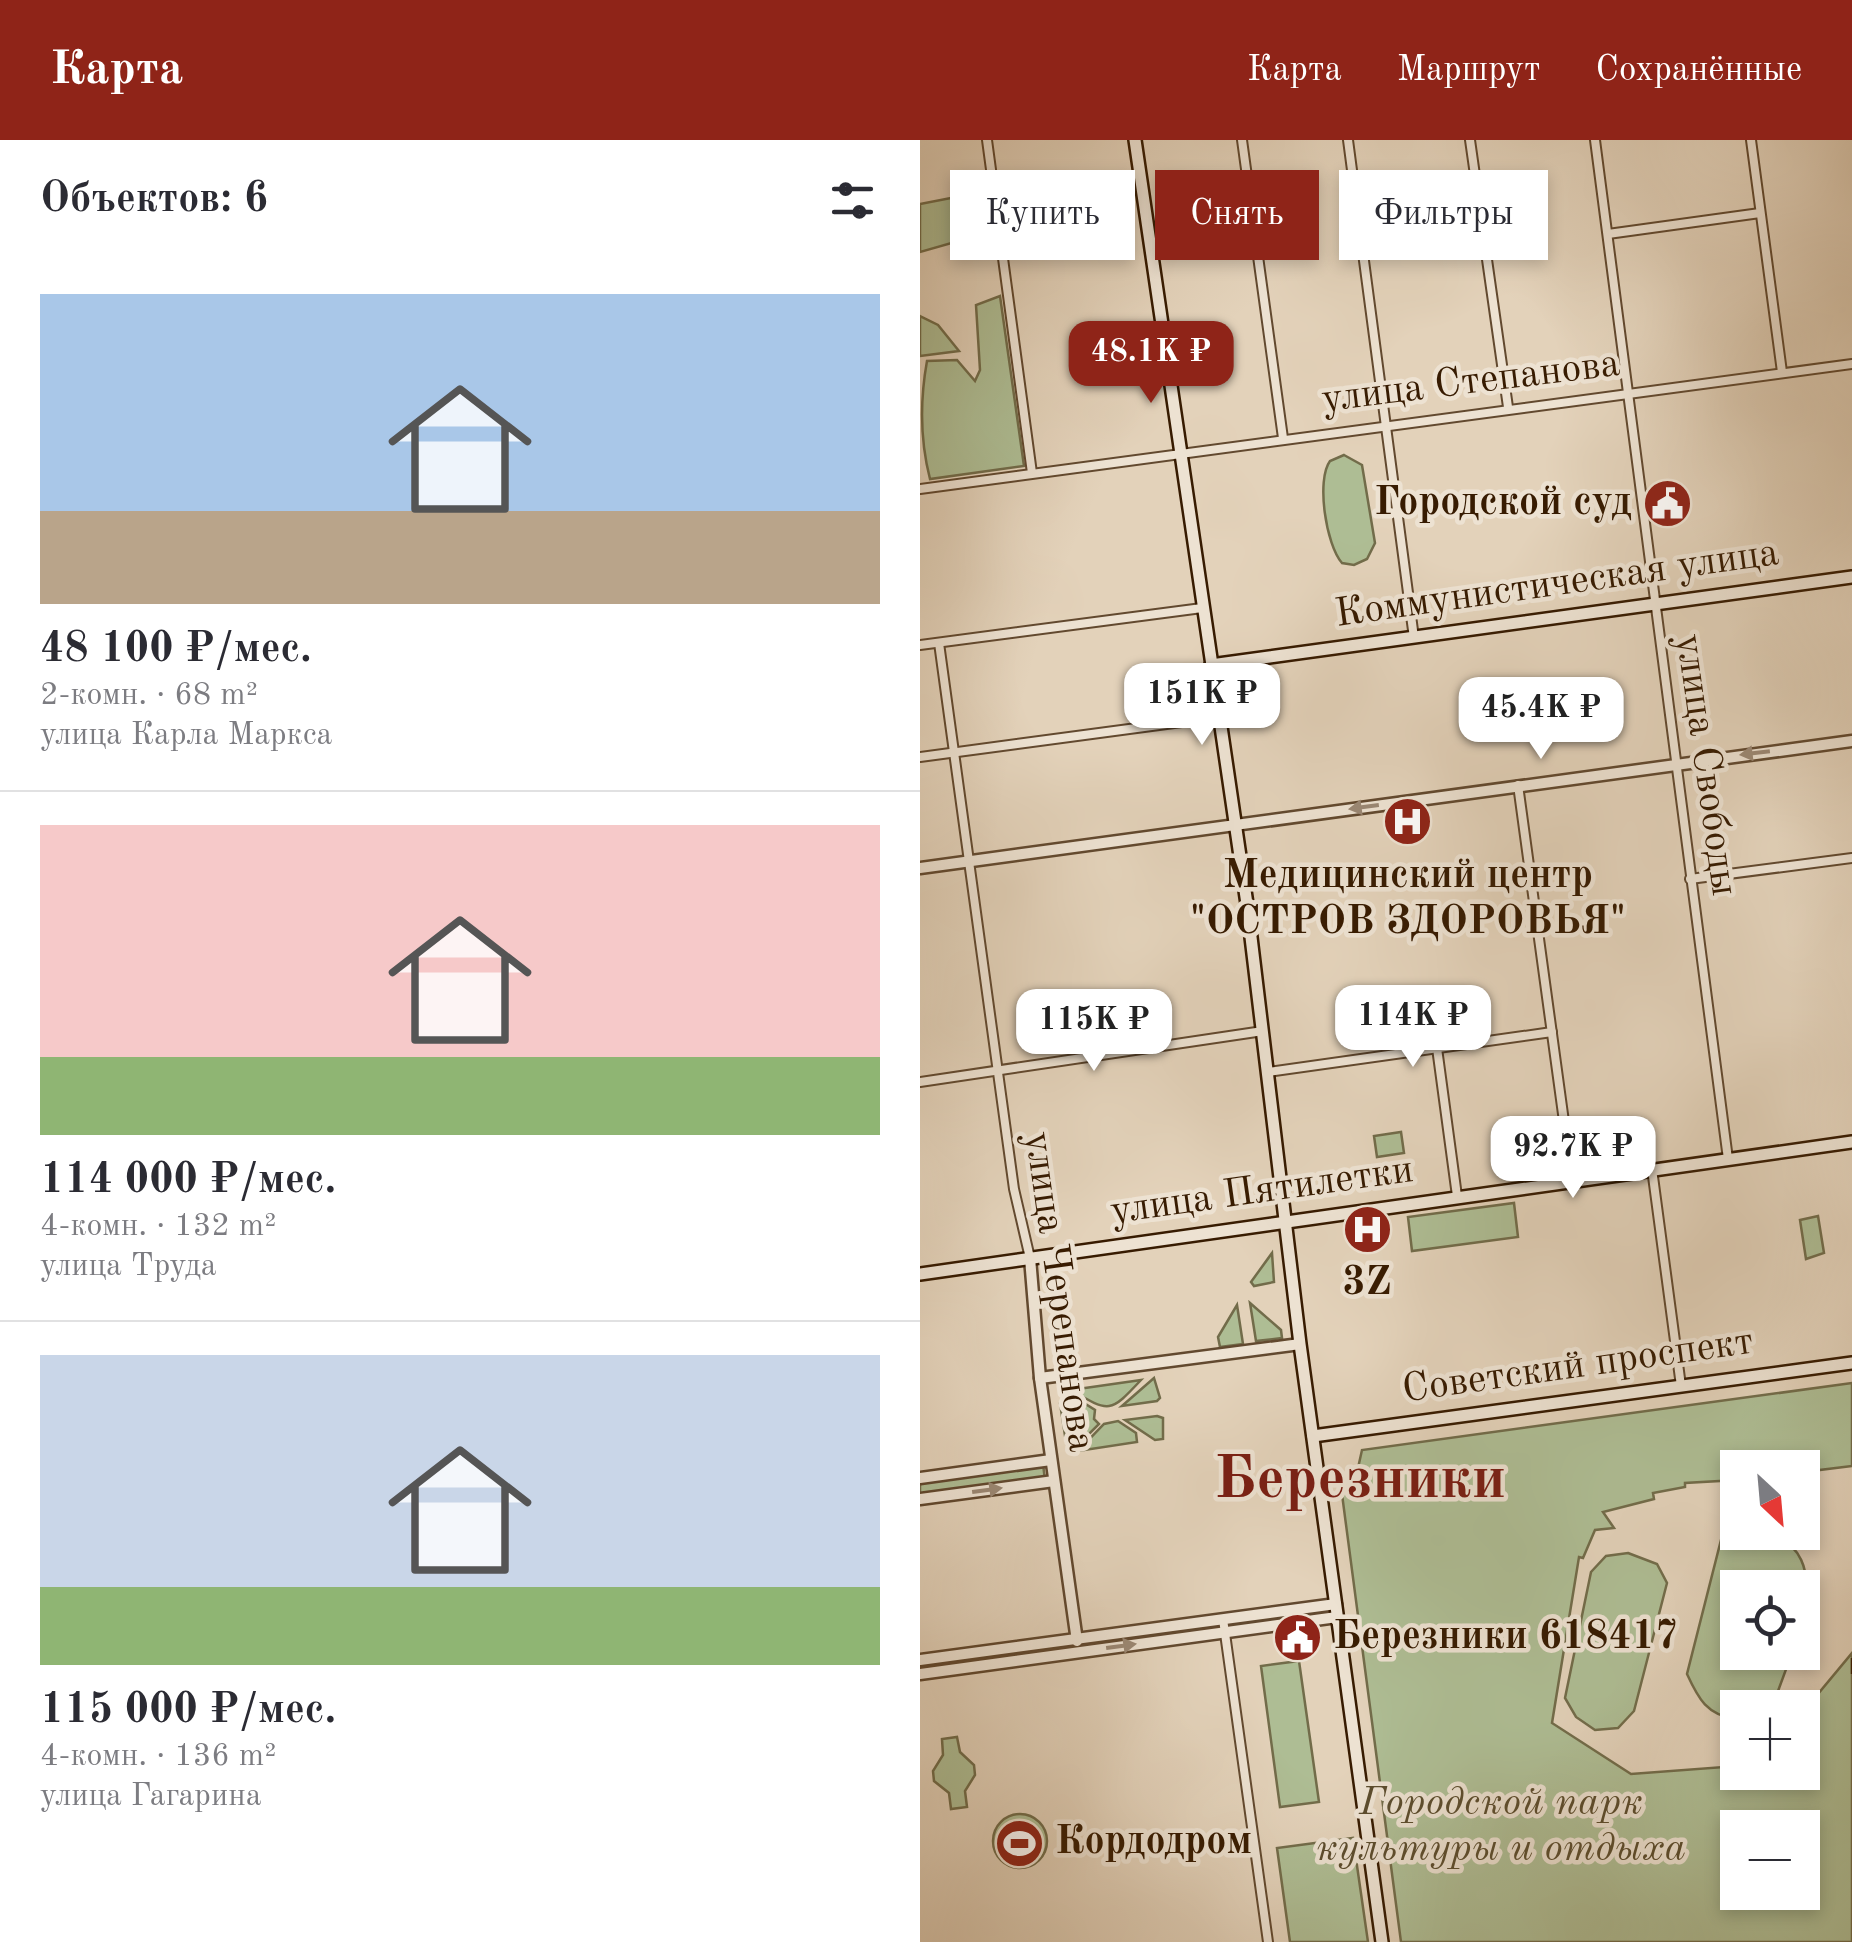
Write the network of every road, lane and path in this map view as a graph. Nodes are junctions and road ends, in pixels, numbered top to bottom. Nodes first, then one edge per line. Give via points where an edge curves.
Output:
1 (987, 140) edge
2 (1135, 140) edge
3 (1242, 140) edge
4 (1348, 140) edge
5 (1470, 140) edge
6 (1595, 140) edge
7 (1750, 140) edge
8 (1760, 214) junction
9 (1608, 234) junction
10 (1852, 364) edge
11 (1782, 372) junction
12 (1628, 393) junction
13 (1508, 407) junction
14 (1387, 424) junction
15 (1283, 438) junction
16 (1178, 453) junction
17 (1032, 474) junction
18 (920, 489) edge
19 (1852, 578) edge
20 (1654, 605) junction
21 (1202, 608) junction
22 (1414, 638) junction
23 (939, 643) junction
24 (920, 645) edge
25 (1210, 665) junction
26 (1218, 717) junction
27 (1852, 741) edge
28 (954, 753) junction
29 (920, 758) edge
30 (1675, 764) junction
31 (1518, 786) junction
32 (1234, 824) junction
33 (1852, 858) edge
34 (969, 861) junction
35 (920, 868) edge
36 (1690, 879) junction
37 (1263, 1031) junction
38 (1552, 1032) junction
39 (1437, 1048) junction
40 (997, 1069) junction
41 (1268, 1072) junction
42 (920, 1082) edge
43 (1852, 1142) edge
44 (1728, 1159) junction
45 (1652, 1170) junction
46 (1572, 1180) junction
47 (1458, 1196) junction
48 (1286, 1221) junction
49 (1030, 1258) junction
50 (920, 1274) edge
51 (1300, 1344) junction
52 (1852, 1363) edge
53 (1040, 1378) junction
54 (1681, 1386) junction
55 (1313, 1436) junction
56 (1052, 1460) junction
57 (920, 1478) edge
58 (1054, 1481) junction
59 (920, 1500) edge
60 (1337, 1611) junction
61 (1224, 1619) junction
62 (1225, 1632) junction
63 (1076, 1639) junction
64 (988, 1650) junction
65 (1078, 1652) junction
66 (920, 1660) edge
67 (990, 1664) junction
68 (920, 1674) edge
69 (1268, 1942) edge
70 (1382, 1942) edge

1 - 17 street
2 - 16 main road
3 - 15 street
4 - 14 street
5 - 13 street
6 - 9 street, улица Свободы
7 - 8 street
8 - 9 street
8 - 11 street
9 - 12 street, улица Свободы
10 - 11 street, улица Степанова
11 - 12 street, улица Степанова
12 - 13 street, улица Степанова
12 - 20 street, улица Свободы
13 - 14 street, улица Степанова
14 - 15 street, улица Степанова
14 - 22 street
15 - 16 street, улица Степанова
16 - 17 street, улица Степанова
16 - 21 main road
17 - 18 street, улица Степанова
19 - 20 main road, Коммунистическая улица
20 - 22 main road, Коммунистическая улица
20 - 30 street, улица Свободы
21 - 23 street
21 - 25 main road
22 - 25 main road, Коммунистическая улица
23 - 24 street
23 - 28 street, улица Черепанова
25 - 26 main road
26 - 28 street
26 - 32 main road
27 -> 30 street
28 - 29 street
28 - 34 street, улица Черепанова
30 - 31 street
30 - 36 street, улица Свободы
31 -> 32 street
31 - 38 street
32 - 34 street
32 - 37 main road
33 - 36 street
34 - 35 street
34 - 40 street, улица Черепанова
36 - 44 street, улица Свободы
37 - 40 street
37 - 41 main road
38 - 39 street
38 - 46 street
39 - 41 street
39 - 47 street
40 - 42 street
40 - 49 street, улица Черепанова
41 - 48 main road
43 - 44 main road, улица Пятилетки
44 - 45 main road, улица Пятилетки
45 - 46 main road, улица Пятилетки
45 - 54 street
46 - 47 main road, улица Пятилетки
47 - 48 main road, улица Пятилетки
48 - 49 main road, улица Пятилетки
48 - 51 main road
49 - 50 main road, улица Пятилетки
49 - 53 street, улица Черепанова
51 - 53 street
51 - 55 main road
52 - 54 main road, Советский проспект
53 - 56 street, улица Черепанова
54 - 55 main road, Советский проспект
55 - 60 main road
56 - 57 street
56 - 58 street, улица Черепанова
59 -> 58 street
58 - 63 street, улица Черепанова
60 - 61 street
60 - 62 street
60 - 70 main road
61 - 62 street
61 - 63 street
65 -> 62 street
62 - 69 street
63 - 64 street
63 - 65 street, улица Черепанова
64 - 66 street
64 - 67 street
65 - 67 street
67 - 68 street

